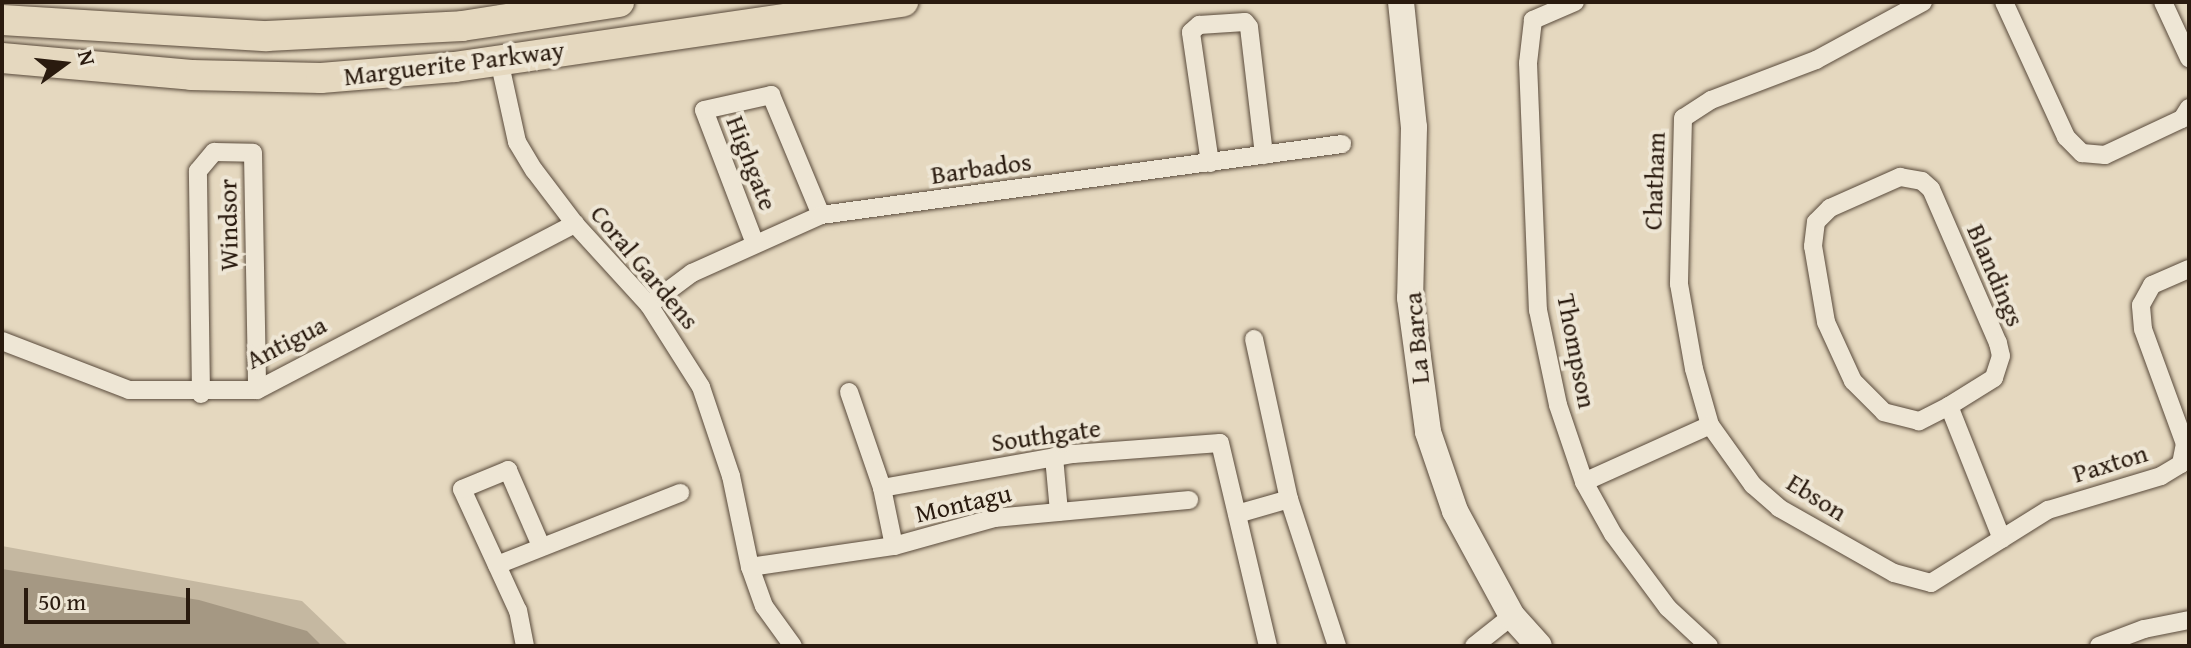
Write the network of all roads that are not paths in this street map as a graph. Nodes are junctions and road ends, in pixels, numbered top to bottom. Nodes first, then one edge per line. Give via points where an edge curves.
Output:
1 (619, 2) edge
2 (903, 2) edge
3 (1401, 2) edge
4 (1575, 2) edge
5 (1923, 2) edge
6 (2004, 2) edge
7 (2163, 2) edge
8 (2, 20) edge
9 (2, 58) edge
10 (2189, 58) edge
11 (499, 60) junction
12 (2189, 108) edge
13 (1342, 144) dead end
14 (1264, 155) junction
15 (1210, 163) junction
16 (821, 215) junction
17 (575, 224) junction
18 (754, 241) junction
19 (2189, 269) edge
20 (649, 305) junction
21 (1254, 339) dead end
22 (2, 341) edge
23 (1694, 369) joint
24 (257, 390) junction
25 (849, 392) dead end
26 (201, 394) junction
27 (1949, 406) junction
28 (1710, 425) junction
29 (1054, 457) junction
30 (1584, 482) junction
31 (882, 488) junction
32 (680, 493) dead end
33 (1289, 499) junction
34 (1189, 500) dead end
35 (1059, 512) junction
36 (1237, 514) junction
37 (2002, 539) junction
38 (541, 546) junction
39 (894, 546) junction
40 (497, 565) junction
41 (750, 567) junction
42 (1931, 583) joint
43 (1512, 616) junction
44 (2189, 620) edge
45 (525, 646) edge
46 (793, 646) edge
47 (1268, 646) edge
48 (1337, 646) edge
49 (1474, 646) edge
50 (1539, 646) edge
51 (1709, 646) edge
52 (2099, 646) edge

1 - 8 main road, Marguerite Parkway via 462,26 267,36
2 - 11 main road, Marguerite Parkway
3 - 43 street, La Barca via 1414,127 1410,298 1425,417 1455,511
4 - 30 street, Thompson via 1533,20 1528,63 1538,310 1558,405
5 - 23 street, Chatham via 1816,60 1711,100 1683,118 1679,284
6 - 12 street via 2066,137 2082,153 2105,155 2182,119
7 - 10 street
9 - 11 main road, Marguerite Parkway via 191,75 321,78
11 - 17 street, Coral Gardens via 517,142
13 - 14 street, Barbados
14 - 15 street, Barbados
14 - 15 street via 1249,27 1245,22 1199,25 1191,32
15 - 16 street, Barbados
16 - 18 street, Barbados
16 - 18 street, Highgate via 771,95 704,110
17 - 20 street, Coral Gardens
17 - 24 street, Antigua
18 - 20 street, Barbados via 692,273
19 - 37 street, Paxton via 2152,285 2145,294 2143,329 2182,429 2181,464 2161,476 2048,510
20 - 41 street, Coral Gardens via 679,347 715,422
21 - 33 street
22 - 26 street, Antigua via 129,390
23 - 28 street, Ebson
24 - 26 street, Antigua
24 - 26 street, Windsor via 253,153 214,152 198,171
25 - 31 street
27 - 27 street, Blandings via 1994,378 2001,356 1931,189 1922,181 1900,177 1830,208 1816,222 1813,246 1826,322 1853,381 1884,412 1909,421
27 - 37 street
28 - 30 street
28 - 42 street, Ebson via 1753,485 1779,508 1894,573
29 - 31 street, Southgate
29 - 35 street
29 - 36 street, Southgate via 1220,443
30 - 51 street, Thompson via 1613,534 1668,608
31 - 39 street
32 - 38 street
33 - 36 street
33 - 48 street
34 - 35 street, Montagu
35 - 39 street, Montagu via 995,518
36 - 47 street
37 - 42 street, Paxton
38 - 40 street
38 - 40 street via 508,470 462,489
39 - 41 street, Montagu
40 - 45 street via 518,611
41 - 46 street, Coral Gardens via 764,606
43 - 49 street
43 - 50 street, La Barca
44 - 52 street

